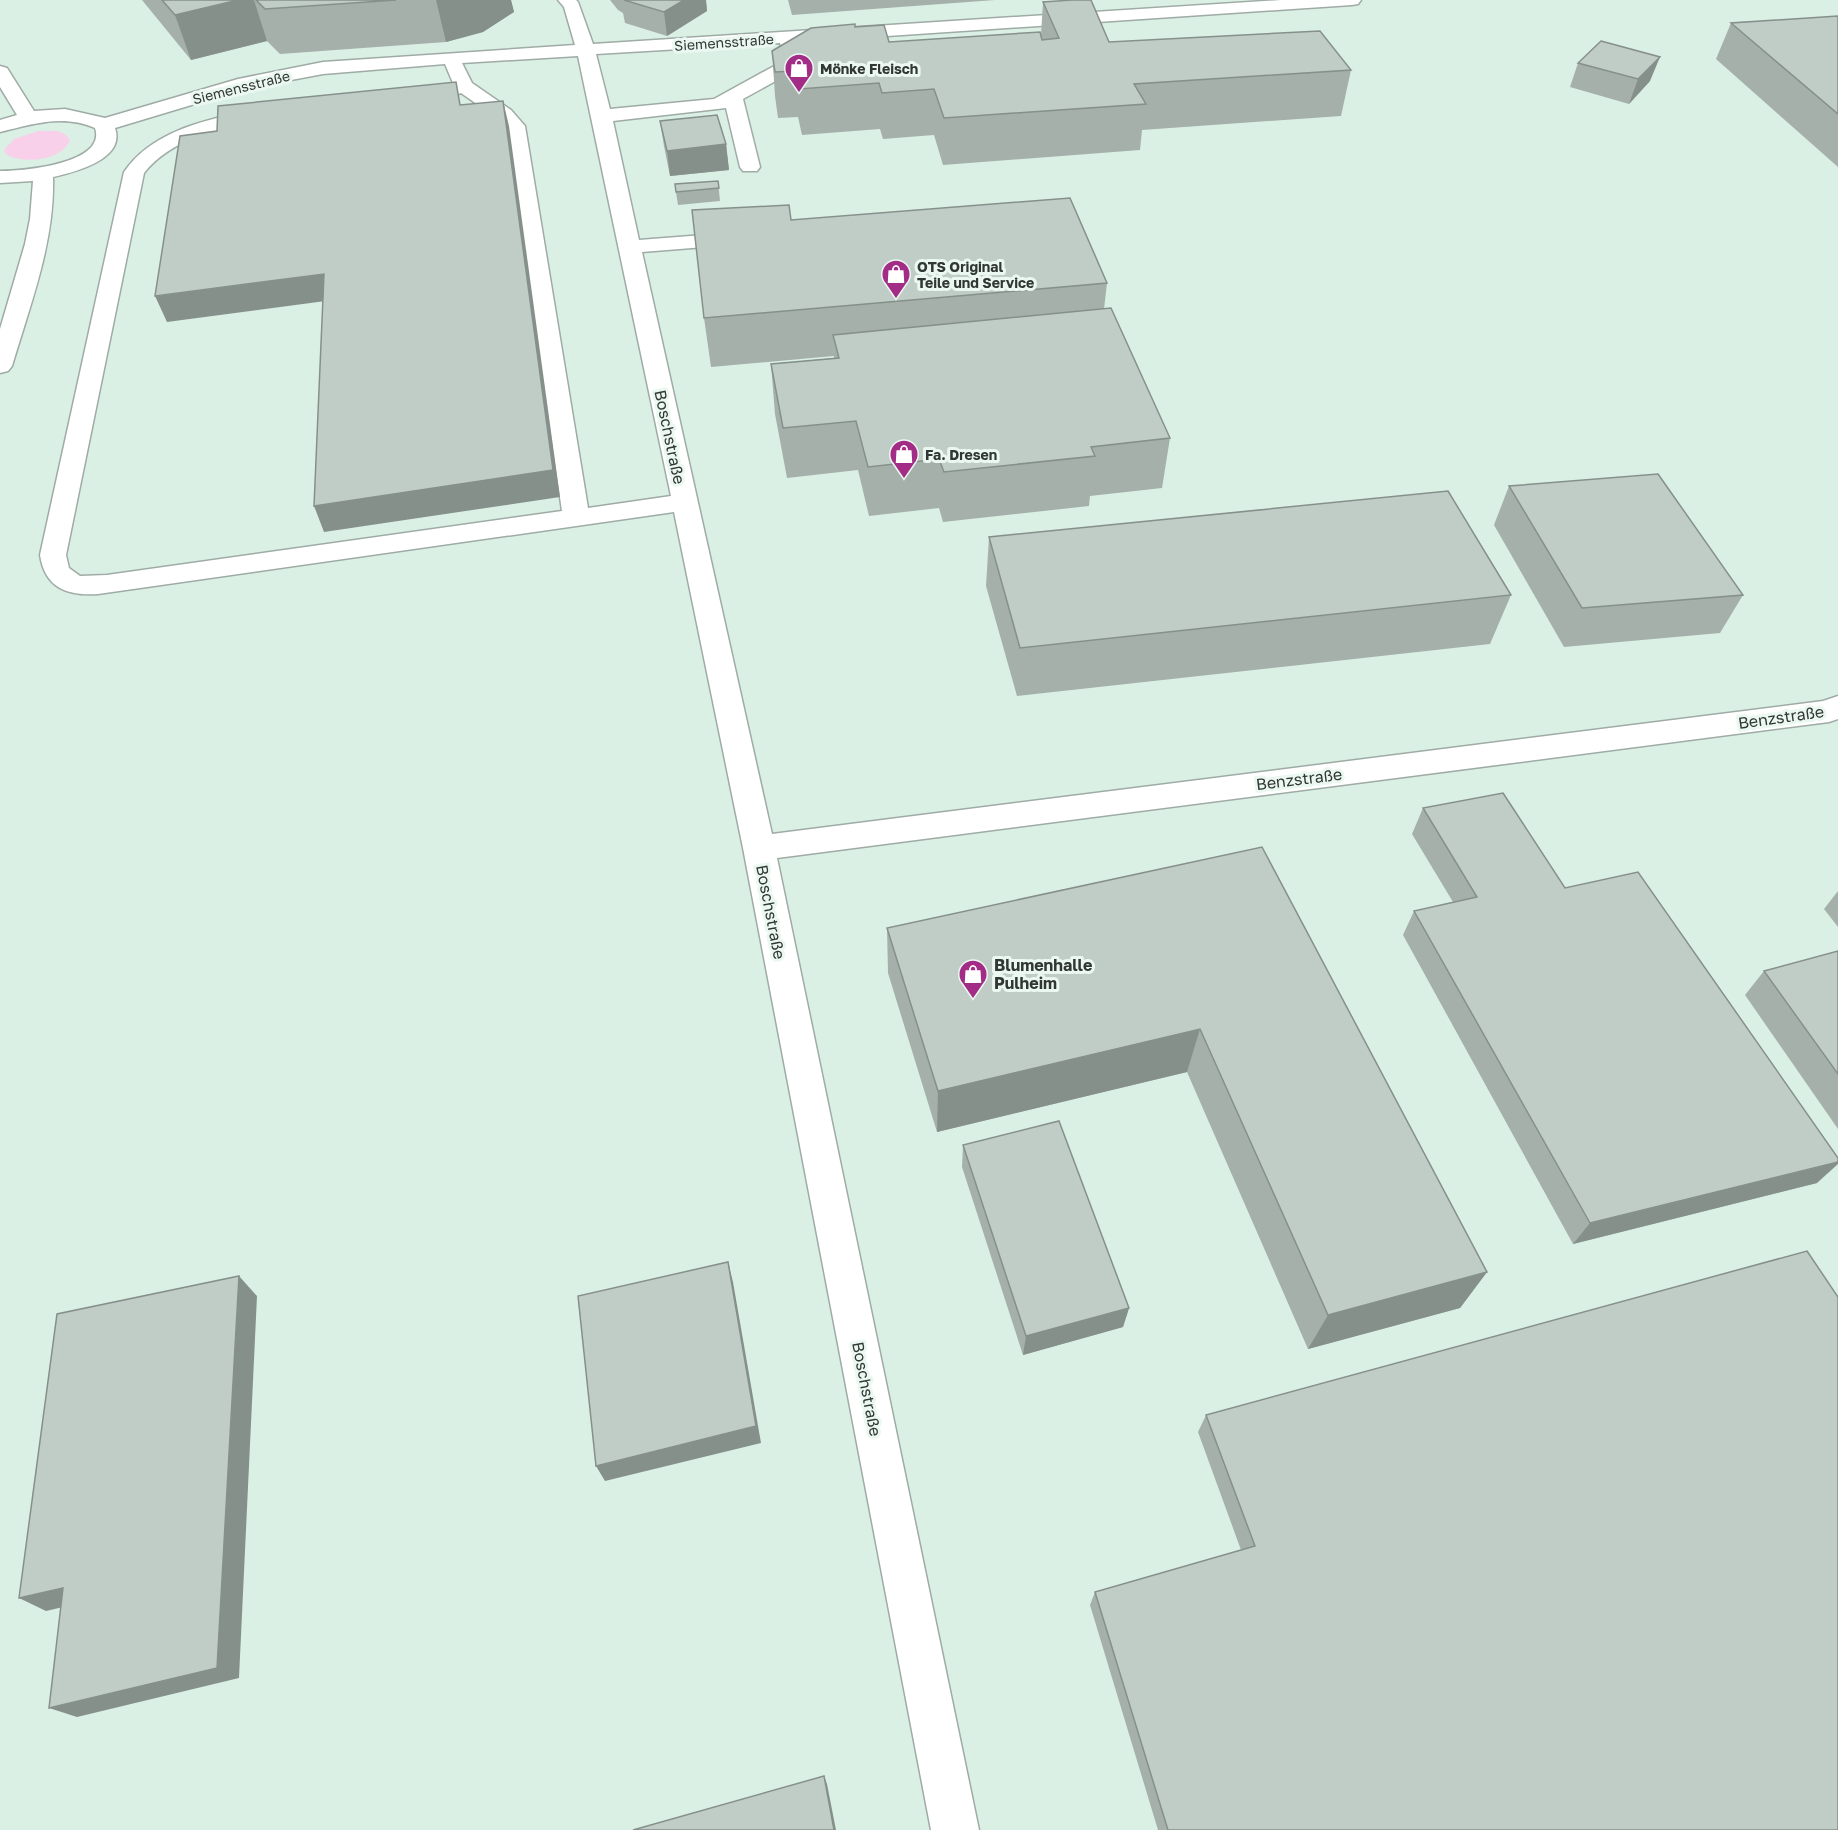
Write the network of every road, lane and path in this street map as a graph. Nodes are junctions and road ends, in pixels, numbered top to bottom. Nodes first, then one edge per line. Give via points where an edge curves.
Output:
1 (567, 0) edge
2 (1050, 0) edge
3 (1352, 0) edge
4 (1059, 20) junction
5 (788, 38) junction
6 (586, 51) junction
7 (450, 58) junction
8 (811, 59) edge
9 (788, 61) junction
10 (0, 72) edge
11 (464, 86) junction
12 (6, 90) edge
13 (733, 98) junction
14 (399, 100) edge
15 (286, 110) edge
16 (602, 116) junction
17 (28, 117) junction
18 (104, 125) junction
19 (0, 126) edge
20 (750, 166) dead end
21 (43, 174) junction
22 (0, 177) edge
23 (758, 237) edge
24 (630, 247) junction
25 (0, 366) edge
26 (684, 502) junction
27 (576, 517) junction
28 (1838, 706) edge
29 (759, 848) junction
30 (956, 1830) edge

1 - 6 street, Boschstraße
2 - 4 street
3 - 4 street, Siemensstraße
4 - 5 street, Siemensstraße via 1002,32
5 - 6 street, Siemensstraße
5 - 9 street via 792,54
6 - 7 street, Siemensstraße
6 - 16 street, Boschstraße
7 - 11 street
7 - 18 street, Siemensstraße via 323,68 245,83
8 - 9 street
9 - 13 street via 783,69
10 - 12 street
11 - 14 street via 434,98
11 - 27 street via 515,126
12 - 17 street
13 - 16 street via 719,104
13 - 20 street
15 - 27 street via 236,119 195,132 141,160 134,172 52,555 57,572 69,583 86,586 124,582
16 - 24 street, Boschstraße
17 - 18 street via 64,114 89,117
17 - 19 street
18 - 21 street via 108,136 96,153 75,165
21 - 22 street
21 - 25 street via 45,194 33,252
23 - 24 street
24 - 26 street, Boschstraße
26 - 27 street
26 - 29 street, Boschstraße
28 - 29 street, Benzstraße via 1829,711
29 - 30 street, Boschstraße

